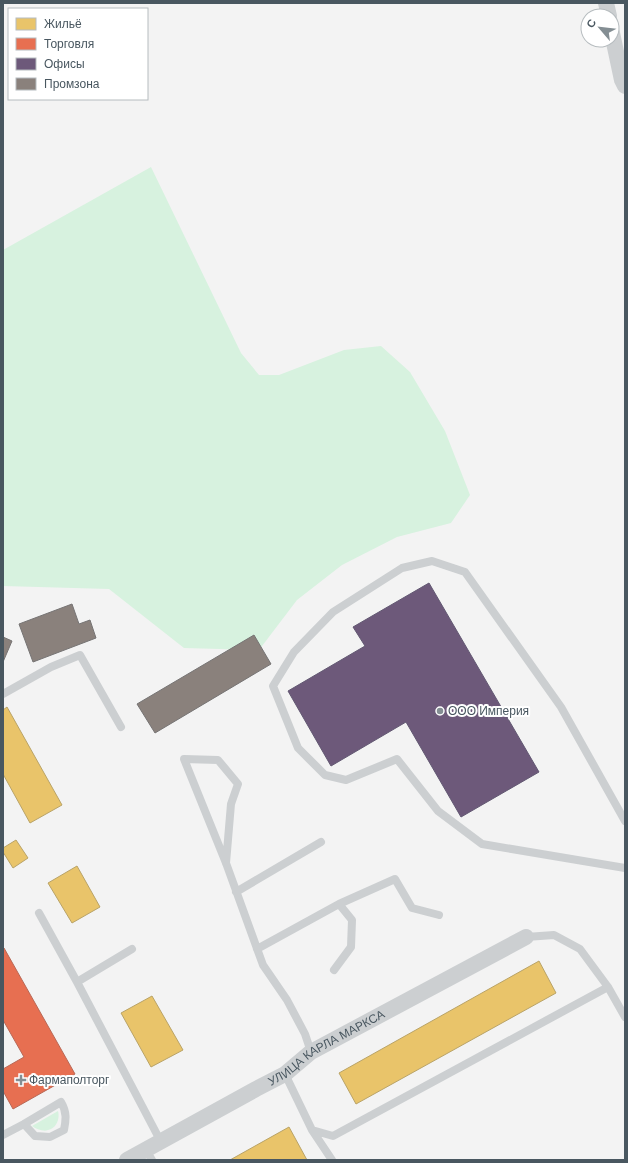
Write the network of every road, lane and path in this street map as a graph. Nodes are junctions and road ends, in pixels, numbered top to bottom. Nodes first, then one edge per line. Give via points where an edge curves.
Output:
1 (615, 48) edge
2 (625, 86) edge
3 (4, 693) edge
4 (122, 727) dead end
5 (625, 821) edge
6 (321, 842) dead end
7 (226, 863) junction
8 (625, 868) edge
9 (236, 892) junction
10 (339, 904) junction
11 (39, 912) dead end
12 (439, 915) dead end
13 (526, 937) joint
14 (132, 949) dead end
15 (257, 949) junction
16 (334, 970) dead end
17 (77, 982) junction
18 (608, 987) junction
19 (625, 1017) edge
20 (310, 1052) junction
21 (285, 1074) junction
22 (24, 1124) junction
23 (312, 1130) junction
24 (3, 1135) edge
25 (161, 1142) junction
26 (149, 1155) edge
27 (127, 1160) edge
28 (332, 1160) edge

1 - 2 street
3 - 4 lane via 51,667 80,655
5 - 8 lane via 561,707 465,572 432,561 402,568 333,612 294,652 274,686 298,748 325,775 346,780 397,759 438,811 482,844
6 - 9 lane
7 - 7 lane via 231,804 238,784 218,760 184,759
7 - 9 lane
9 - 15 lane
10 - 12 lane via 394,879 412,908
10 - 15 lane
10 - 16 lane via 352,920 351,947
11 - 17 lane
13 - 18 lane via 554,935 580,949
13 - 20 street, УЛИЦА КАРЛА МАРКСА
14 - 17 lane
15 - 20 lane via 263,965 287,1000 305,1034
17 - 25 lane
18 - 19 lane
18 - 23 lane via 333,1136
20 - 21 street, УЛИЦА КАРЛА МАРКСА
21 - 23 lane
21 - 25 street, УЛИЦА КАРЛА МАРКСА
22 - 22 lane via 61,1102 64,1107 64,1130 50,1138 36,1136
22 - 24 lane
23 - 28 lane
25 - 26 street, УЛИЦА КАРЛА МАРКСА
26 - 27 street, УЛИЦА КАРЛА МАРКСА

